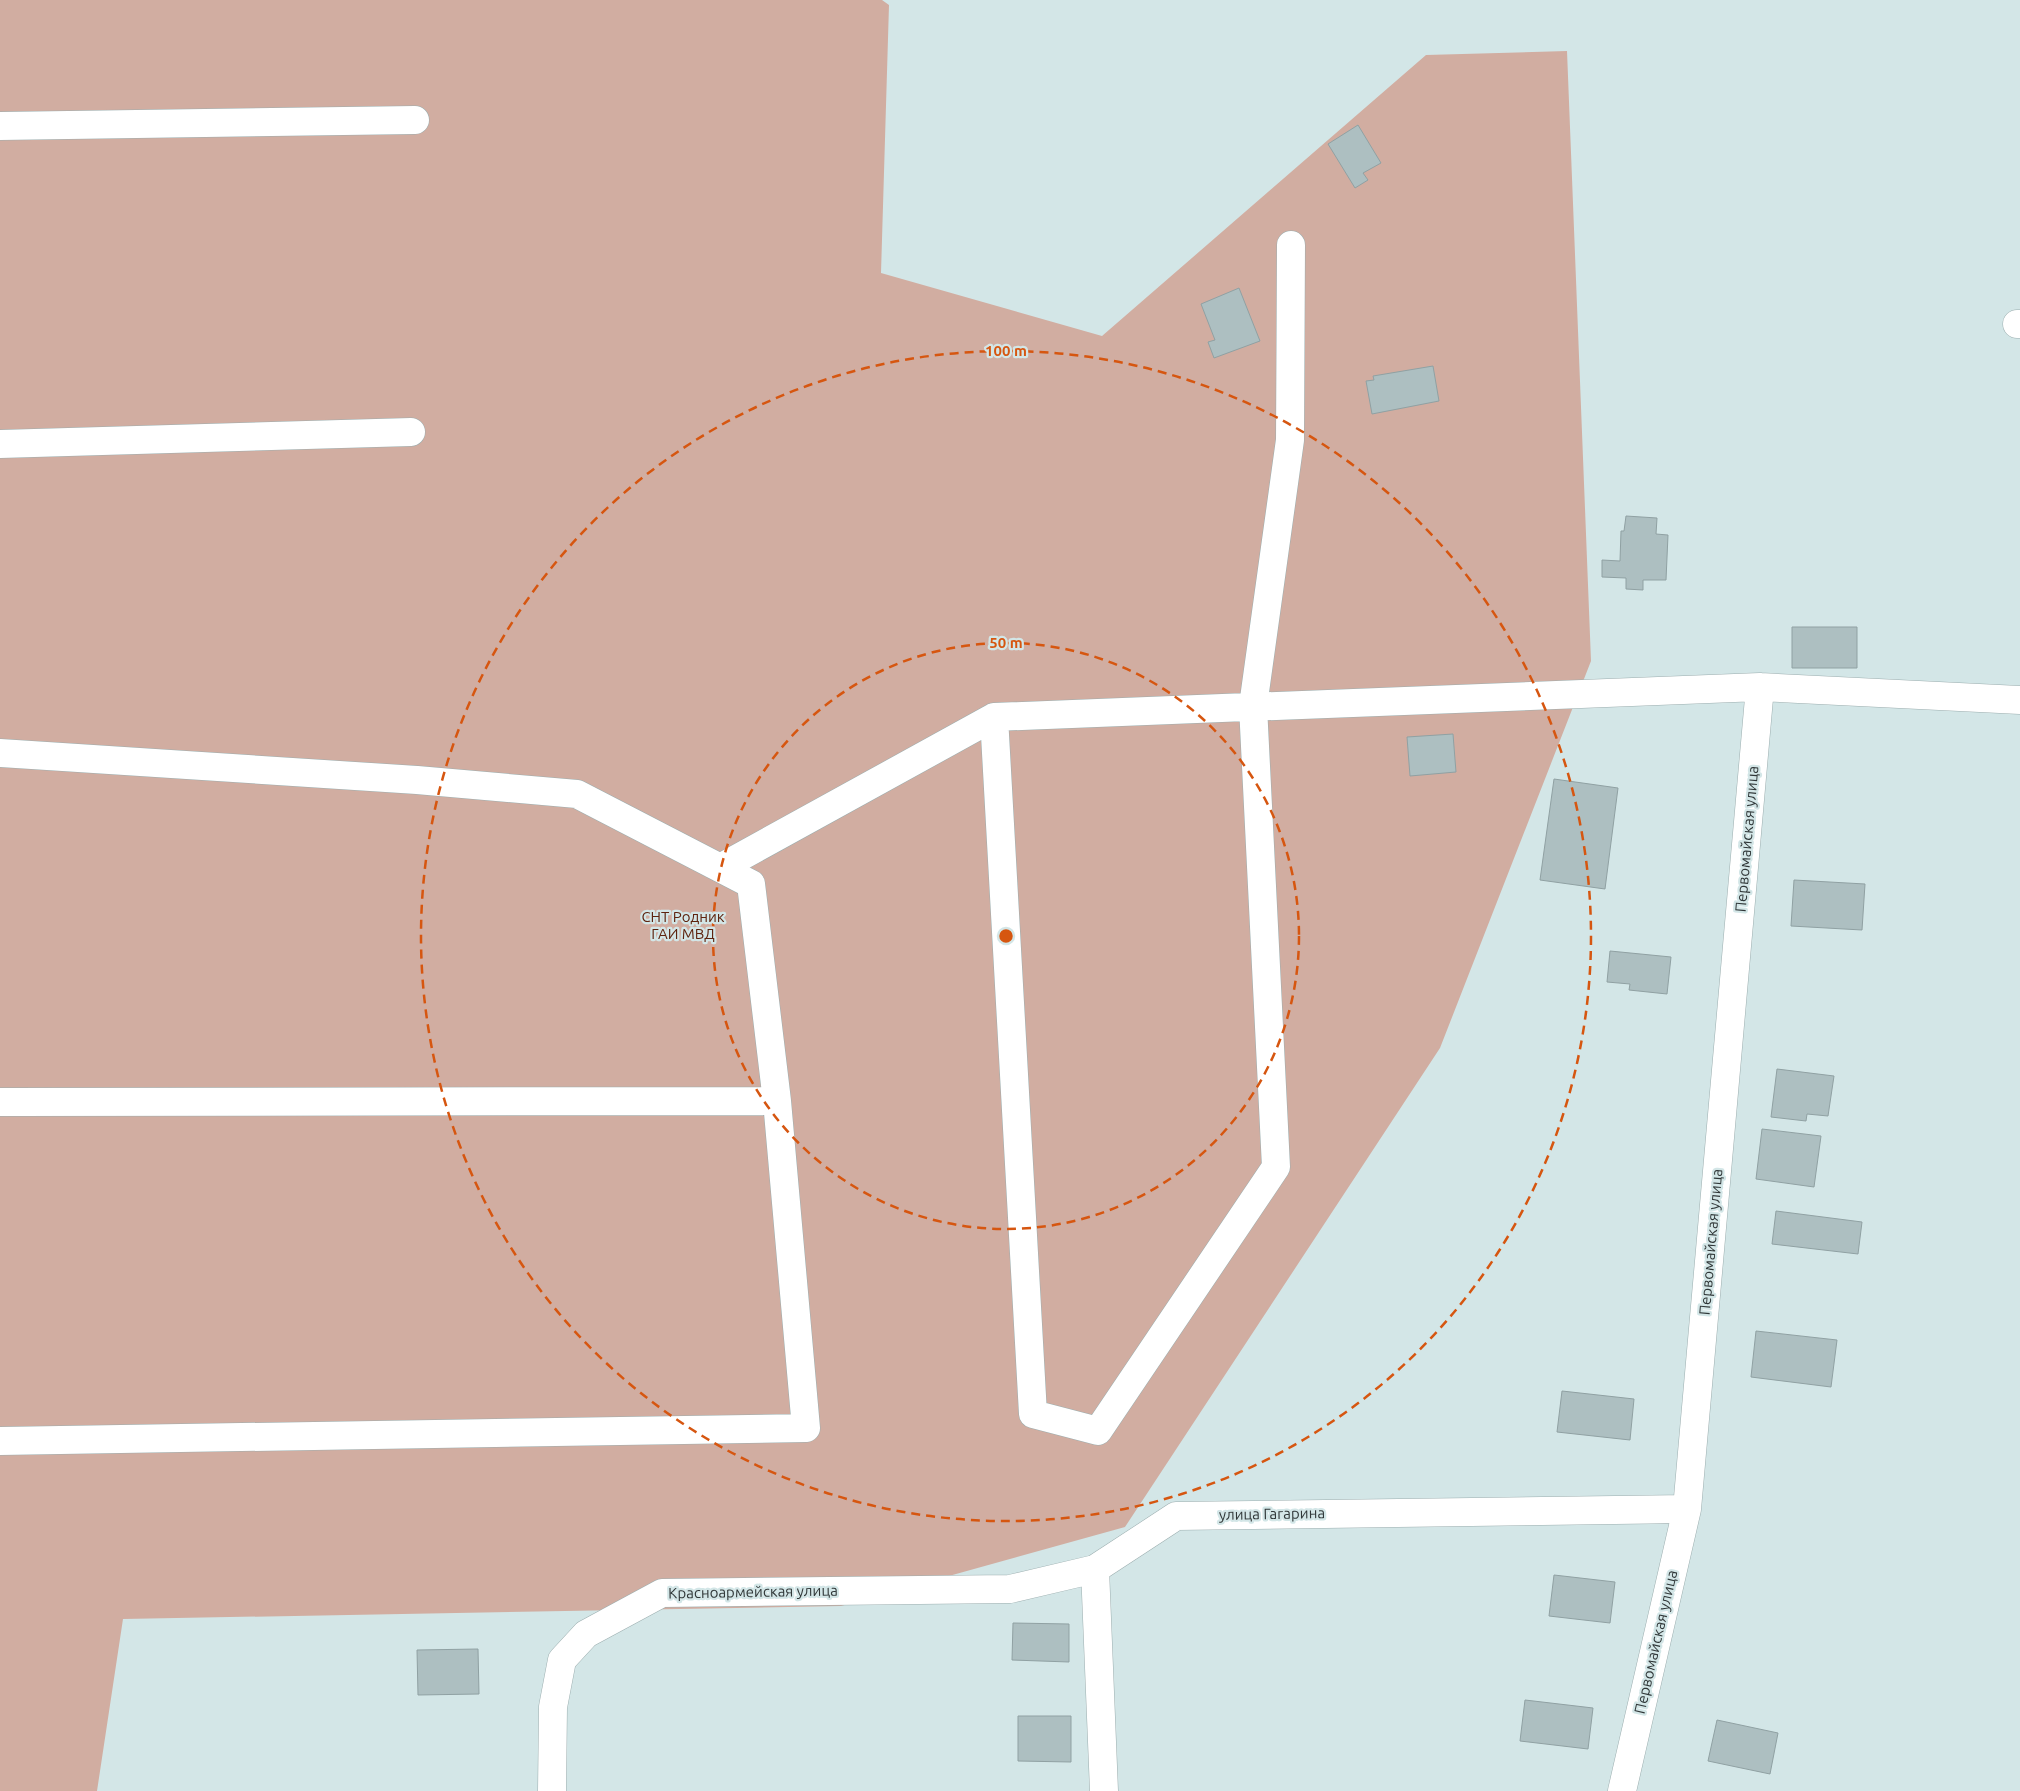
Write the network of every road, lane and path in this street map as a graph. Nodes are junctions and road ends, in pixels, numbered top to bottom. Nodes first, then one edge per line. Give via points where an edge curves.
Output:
1 (415, 120) dead end
2 (0, 126) edge
3 (1291, 245) dead end
4 (411, 432) dead end
5 (0, 444) edge
6 (1760, 687) junction
7 (2020, 700) edge
8 (1253, 706) junction
9 (994, 717) junction
10 (0, 753) edge
11 (720, 868) junction
12 (777, 1101) junction
13 (0, 1102) edge
14 (0, 1441) edge
15 (1687, 1508) junction
16 (1095, 1568) junction
17 (552, 1791) edge
18 (1104, 1791) edge
19 (1622, 1791) edge

1 - 2 street
3 - 8 street via 1290,440
4 - 5 street
6 - 7 street
6 - 8 street
6 - 15 street, Первомайская улица
8 - 9 street
8 - 9 street via 1276,1167 1098,1431 1033,1414
9 - 11 street
10 - 11 street via 407,779 577,794
11 - 12 street via 751,884
12 - 13 street
12 - 14 street via 806,1428
15 - 16 street, улица Гагарина via 1176,1516
15 - 19 street, Первомайская улица
16 - 17 street, Красноармейская улица via 1010,1589 662,1593 586,1634 562,1660 554,1707
16 - 18 street

